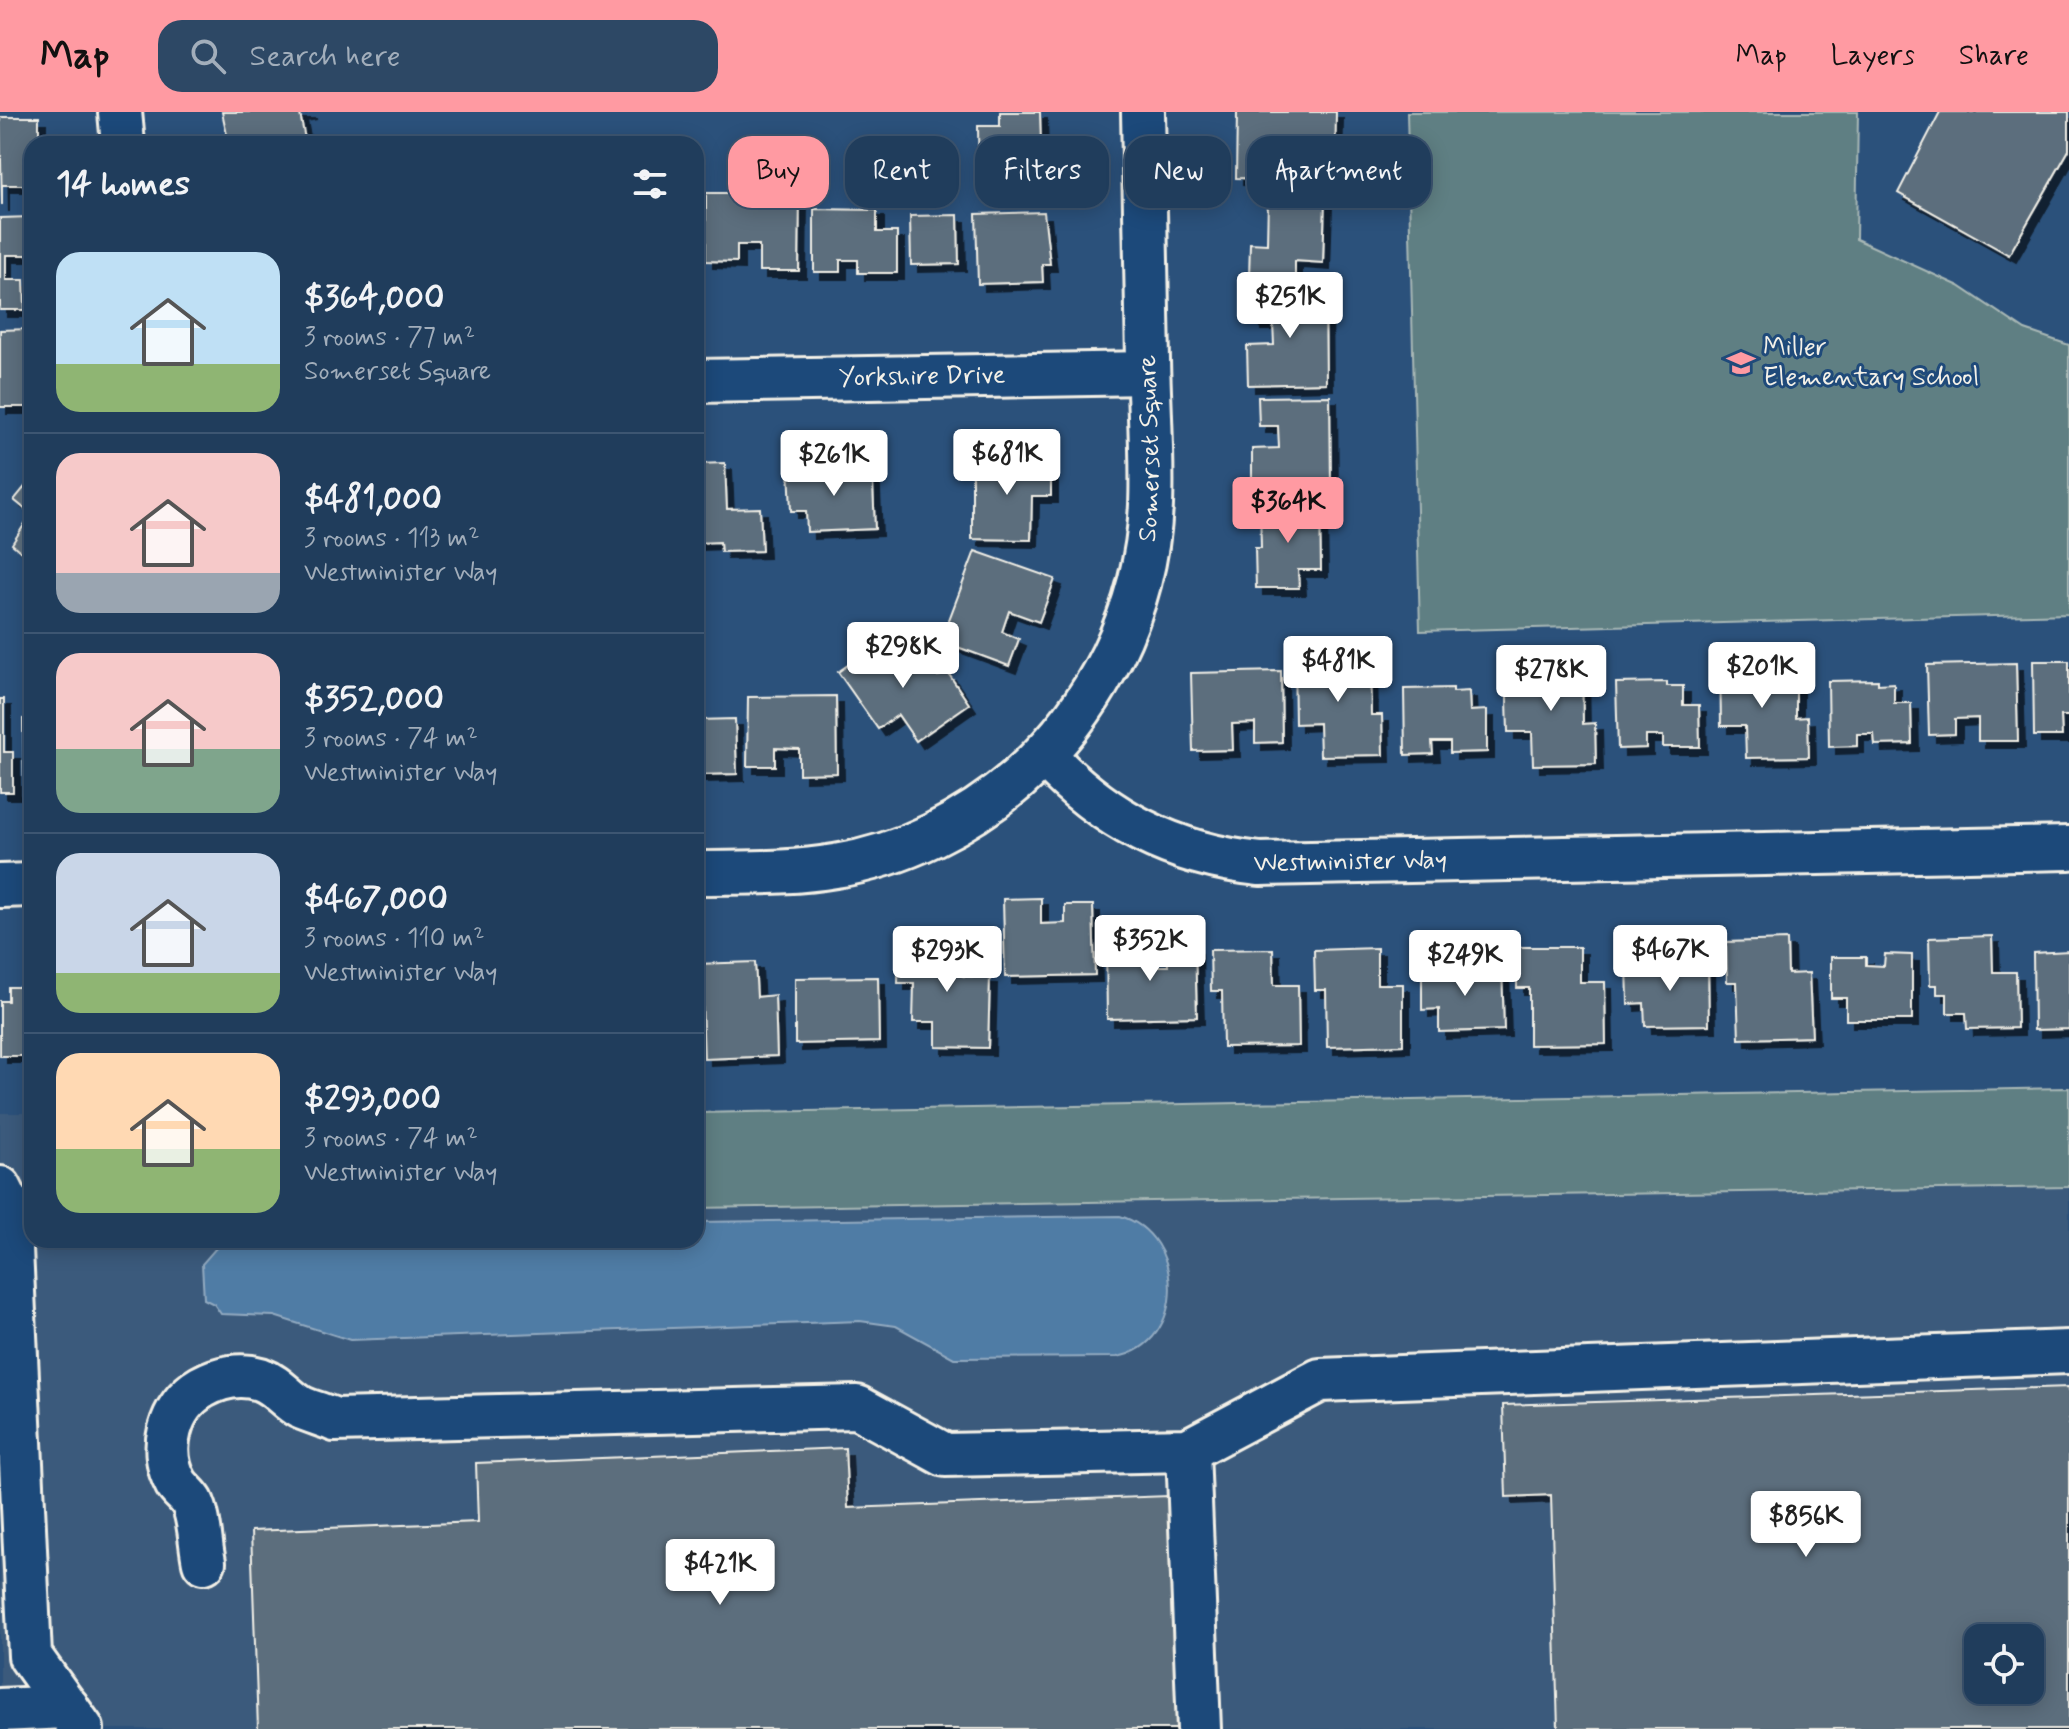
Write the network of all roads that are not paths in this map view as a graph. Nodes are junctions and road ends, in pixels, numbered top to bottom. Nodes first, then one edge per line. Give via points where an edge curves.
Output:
1 (120, 112) edge
2 (1143, 112) edge
3 (122, 136) edge
4 (1148, 373) junction
5 (704, 381) edge
6 (1044, 755) junction
7 (2069, 848) edge
8 (704, 873) edge
9 (24, 885) edge
10 (0, 886) edge
11 (0, 1188) edge
12 (2069, 1352) edge
13 (1188, 1450) junction
14 (204, 1562) dead end
15 (0, 1710) edge
16 (74, 1718) edge
17 (1199, 1729) edge

1 - 3 street
2 - 4 street, Somerset Square
4 - 5 street, Yorkshire Drive
4 - 6 street, Somerset Square via 1151,505 1137,592 1102,679
6 - 7 street, Westminister Way via 1093,803 1141,833 1193,853 1260,864
6 - 8 street via 966,817 873,858 799,871
9 - 10 street
11 - 16 street via 9,1206 30,1656
12 - 13 street via 1320,1380
13 - 14 street via 945,1455 857,1407 335,1420 297,1406 261,1379 239,1376 192,1393 176,1413 168,1436 168,1461 176,1484 193,1504
13 - 17 street
15 - 16 street

